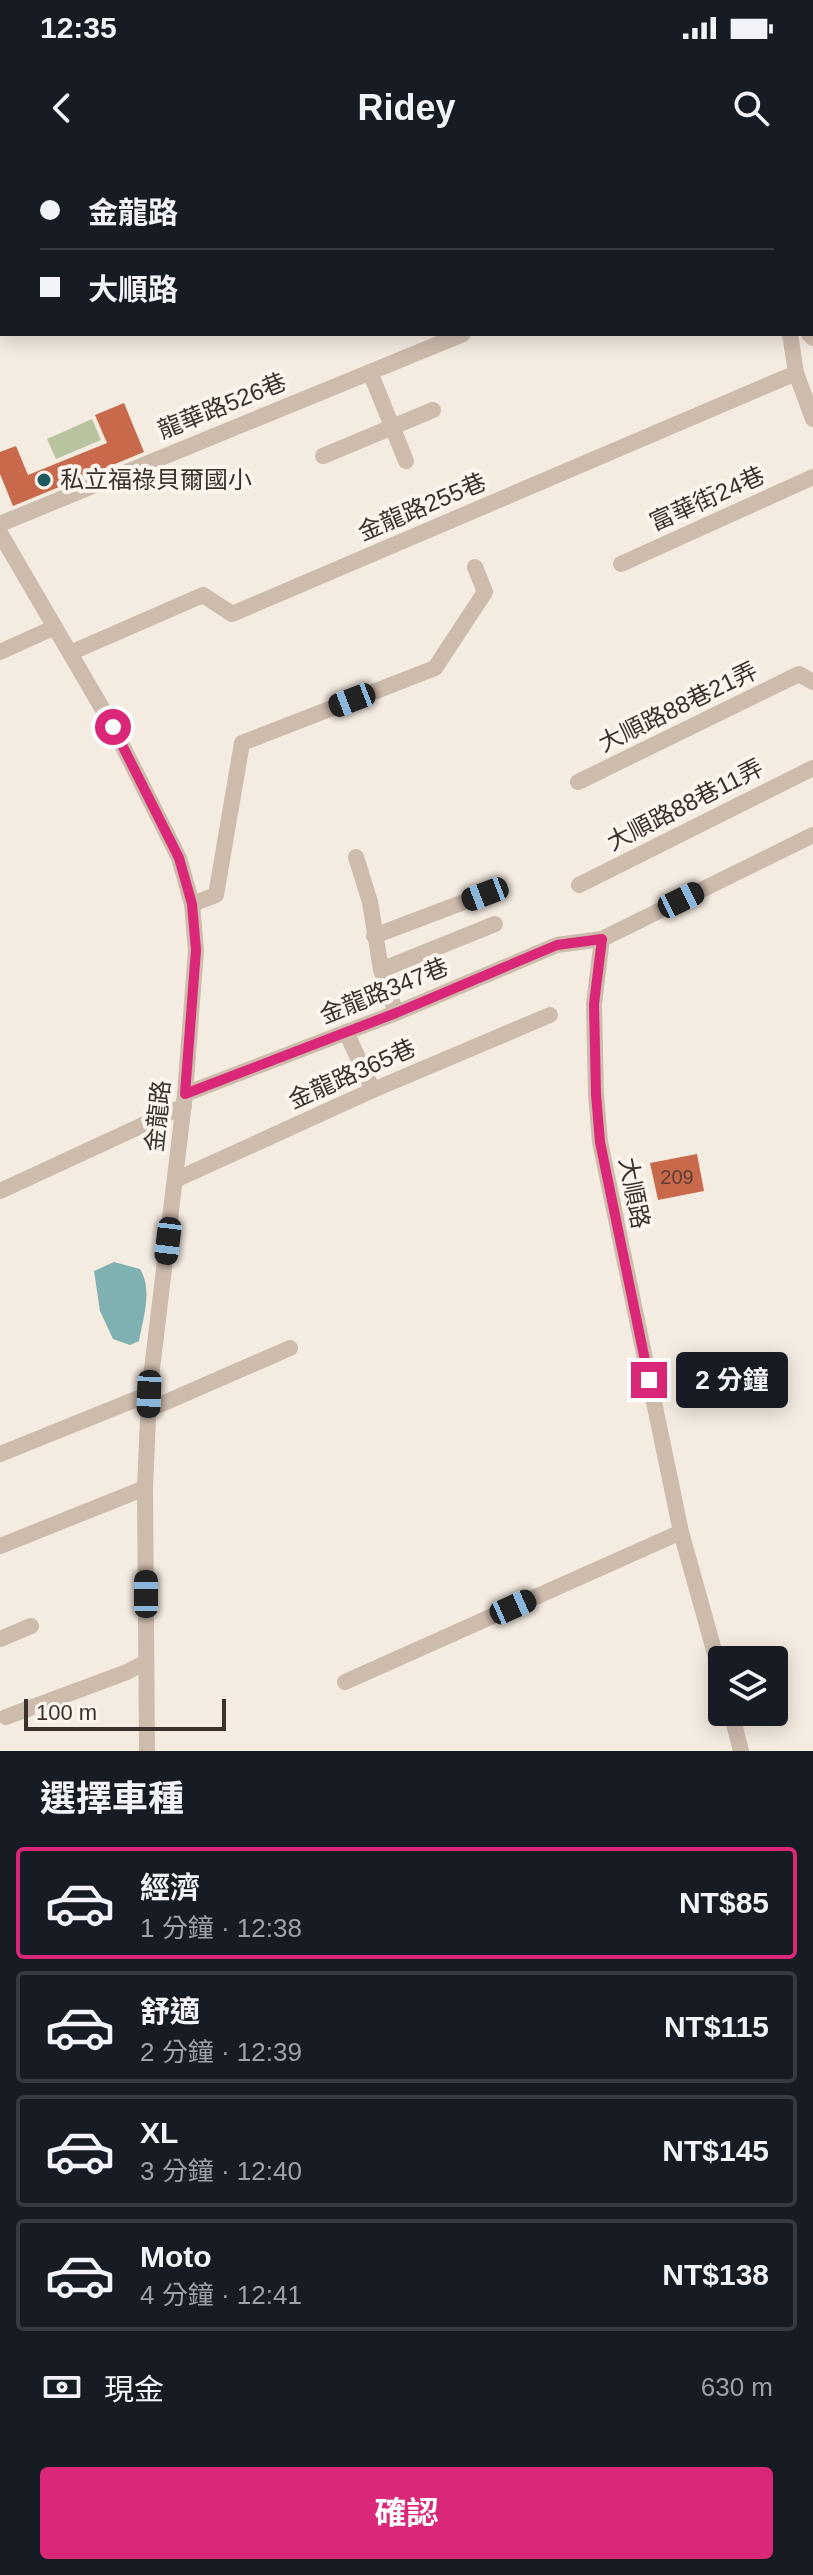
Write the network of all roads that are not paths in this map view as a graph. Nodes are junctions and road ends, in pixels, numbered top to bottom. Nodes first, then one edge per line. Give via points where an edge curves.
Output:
1 (458, 336) edge
2 (790, 336) edge
3 (370, 372) junction
4 (796, 373) junction
5 (433, 410) dead end
6 (813, 419) edge
7 (394, 427) junction
8 (323, 456) dead end
9 (406, 461) dead end
10 (813, 477) edge
11 (0, 524) edge
12 (0, 533) edge
13 (621, 564) dead end
14 (475, 567) dead end
15 (55, 627) junction
16 (0, 652) edge
17 (70, 653) junction
18 (806, 678) edge
19 (813, 768) edge
20 (578, 782) dead end
21 (813, 835) edge
22 (356, 857) dead end
23 (579, 885) dead end
24 (485, 894) dead end
25 (192, 904) junction
26 (495, 924) dead end
27 (374, 936) junction
28 (602, 939) junction
29 (381, 970) junction
30 (396, 1013) junction
31 (550, 1015) dead end
32 (346, 1032) junction
33 (373, 1090) junction
34 (185, 1100) junction
35 (175, 1180) junction
36 (0, 1191) edge
37 (290, 1348) dead end
38 (149, 1402) junction
39 (0, 1454) edge
40 (145, 1488) junction
41 (681, 1532) junction
42 (0, 1546) edge
43 (31, 1626) dead end
44 (0, 1639) edge
45 (713, 1646) edge
46 (146, 1662) junction
47 (345, 1682) dead end
48 (6, 1717) dead end
49 (735, 1726) edge
50 (147, 1751) edge
51 (741, 1751) edge

1 - 3 street, 龍華路526巷
2 - 4 street
3 - 7 street
3 - 11 street, 龍華路526巷
4 - 6 street
4 - 17 street, 金龍路255巷 via 232,614 203,595
5 - 7 street
7 - 8 street
7 - 9 street
10 - 13 street, 富華街24巷
12 - 15 street, 金龍路
14 - 25 street via 485,592 435,668 242,743 216,895
15 - 16 street
15 - 17 street, 金龍路
17 - 25 street, 金龍路 via 179,858
18 - 20 street, 大順路88巷21弄
19 - 23 street, 大順路88巷11弄
21 - 28 street
22 - 27 street
24 - 27 street
25 - 34 street, 金龍路 via 196,950
26 - 29 street
27 - 29 street
28 - 30 street, 金龍路347巷 via 557,945
28 - 41 street, 大順路 via 594,1004 600,1142
29 - 30 street
30 - 32 street, 金龍路347巷
31 - 33 street, 金龍路365巷
32 - 33 street
32 - 34 street, 金龍路347巷
33 - 35 street, 金龍路365巷
34 - 35 street, 金龍路
34 - 36 street, 金龍路347巷
35 - 38 street, 金龍路
37 - 38 street
38 - 39 street
38 - 40 street, 金龍路
40 - 42 street
40 - 46 street, 金龍路
41 - 45 street, 大順路
41 - 47 street
43 - 44 street
46 - 48 street
46 - 50 street, 金龍路
49 - 51 street

